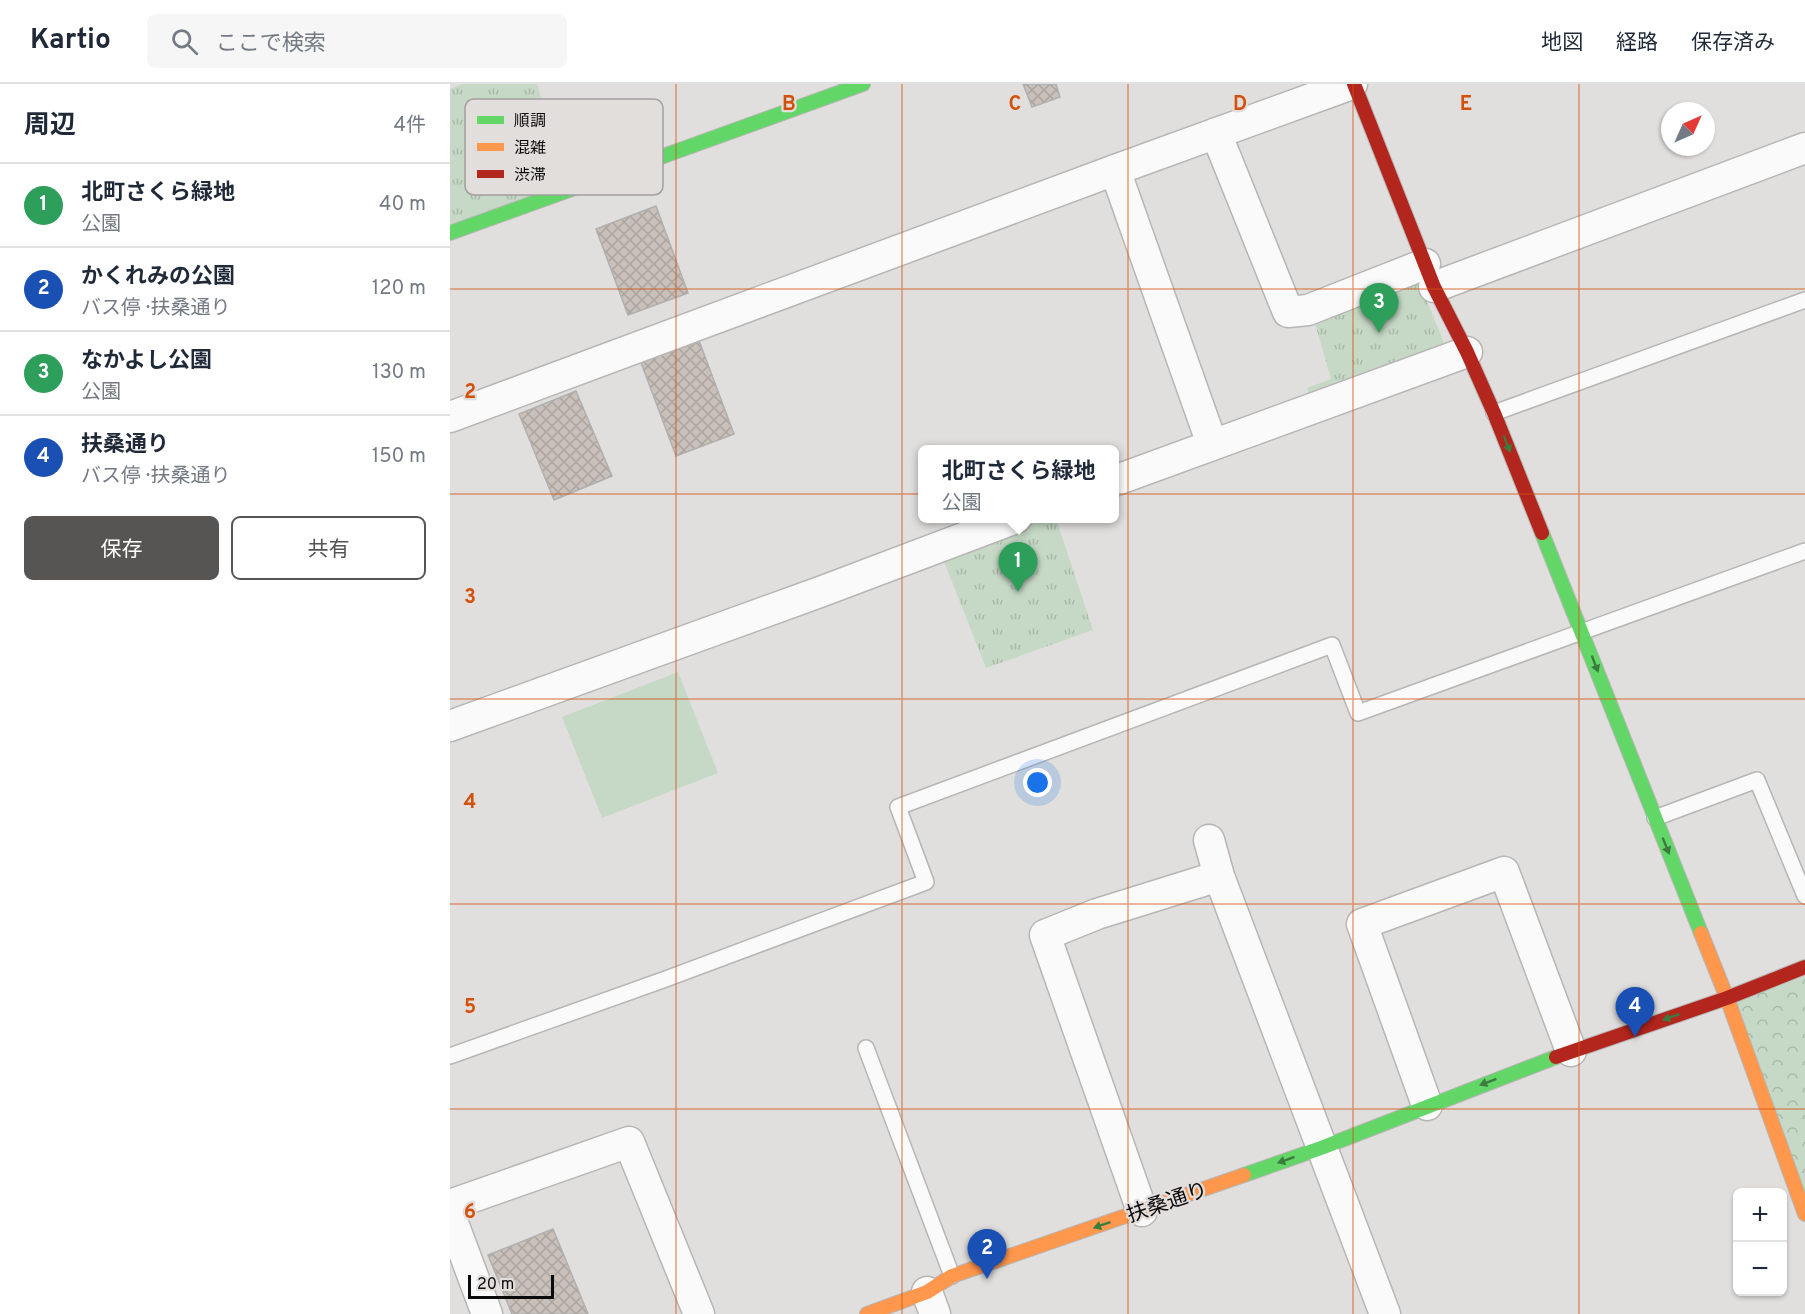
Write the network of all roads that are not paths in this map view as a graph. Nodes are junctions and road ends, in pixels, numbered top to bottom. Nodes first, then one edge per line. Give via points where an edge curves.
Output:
1 (863, 84) edge
2 (1353, 84) edge
3 (1216, 133) junction
4 (1805, 148) edge
5 (663, 156) edge
6 (1115, 170) junction
7 (555, 195) edge
8 (450, 233) edge
9 (1430, 275) junction
10 (1805, 300) edge
11 (1467, 352) junction
12 (1494, 413) junction
13 (450, 417) edge
14 (1212, 444) junction
15 (1119, 479) edge
16 (1005, 523) edge
17 (1805, 551) edge
18 (1582, 632) junction
19 (450, 726) edge
20 (1655, 818) junction
21 (1209, 840) dead end
22 (1219, 876) junction
23 (1805, 896) edge
24 (1805, 968) edge
25 (1727, 998) junction
26 (866, 1048) dead end
27 (1572, 1051) junction
28 (450, 1056) edge
29 (1427, 1105) junction
30 (1321, 1148) junction
31 (450, 1204) edge
32 (1142, 1211) junction
33 (1805, 1214) edge
34 (450, 1215) edge
35 (952, 1276) junction
36 (931, 1303) edge
37 (488, 1314) edge
38 (699, 1314) edge
39 (867, 1314) edge
40 (1385, 1314) edge

1 - 5 street
2 - 3 street
2 - 9 street
3 - 6 street
3 - 9 street via 1288,312 1308,310
4 - 9 street
6 - 13 street
6 - 14 street
7 - 8 street
9 - 11 street
10 - 12 lane
11 - 12 street
11 - 14 street
12 -> 18 street
14 - 15 street
16 - 19 street
17 - 18 lane
18 -> 20 street
18 - 28 lane via 1358,713 1332,645 898,807 926,882
20 - 23 lane via 1757,780
20 -> 25 street
21 - 22 street
22 - 30 street
22 - 32 street via 1097,914 1045,935
24 - 25 street, 扶桑通り
25 -> 27 street, 扶桑通り
25 - 33 street
26 - 35 lane
27 -> 29 street, 扶桑通り
27 - 29 street via 1504,872 1362,924
29 - 30 street, 扶桑通り
30 -> 32 street, 扶桑通り
30 - 40 street
31 - 38 street via 628,1142
32 -> 35 street, 扶桑通り
34 - 37 street
35 - 36 street, 扶桑通り
36 - 39 street, 扶桑通り

